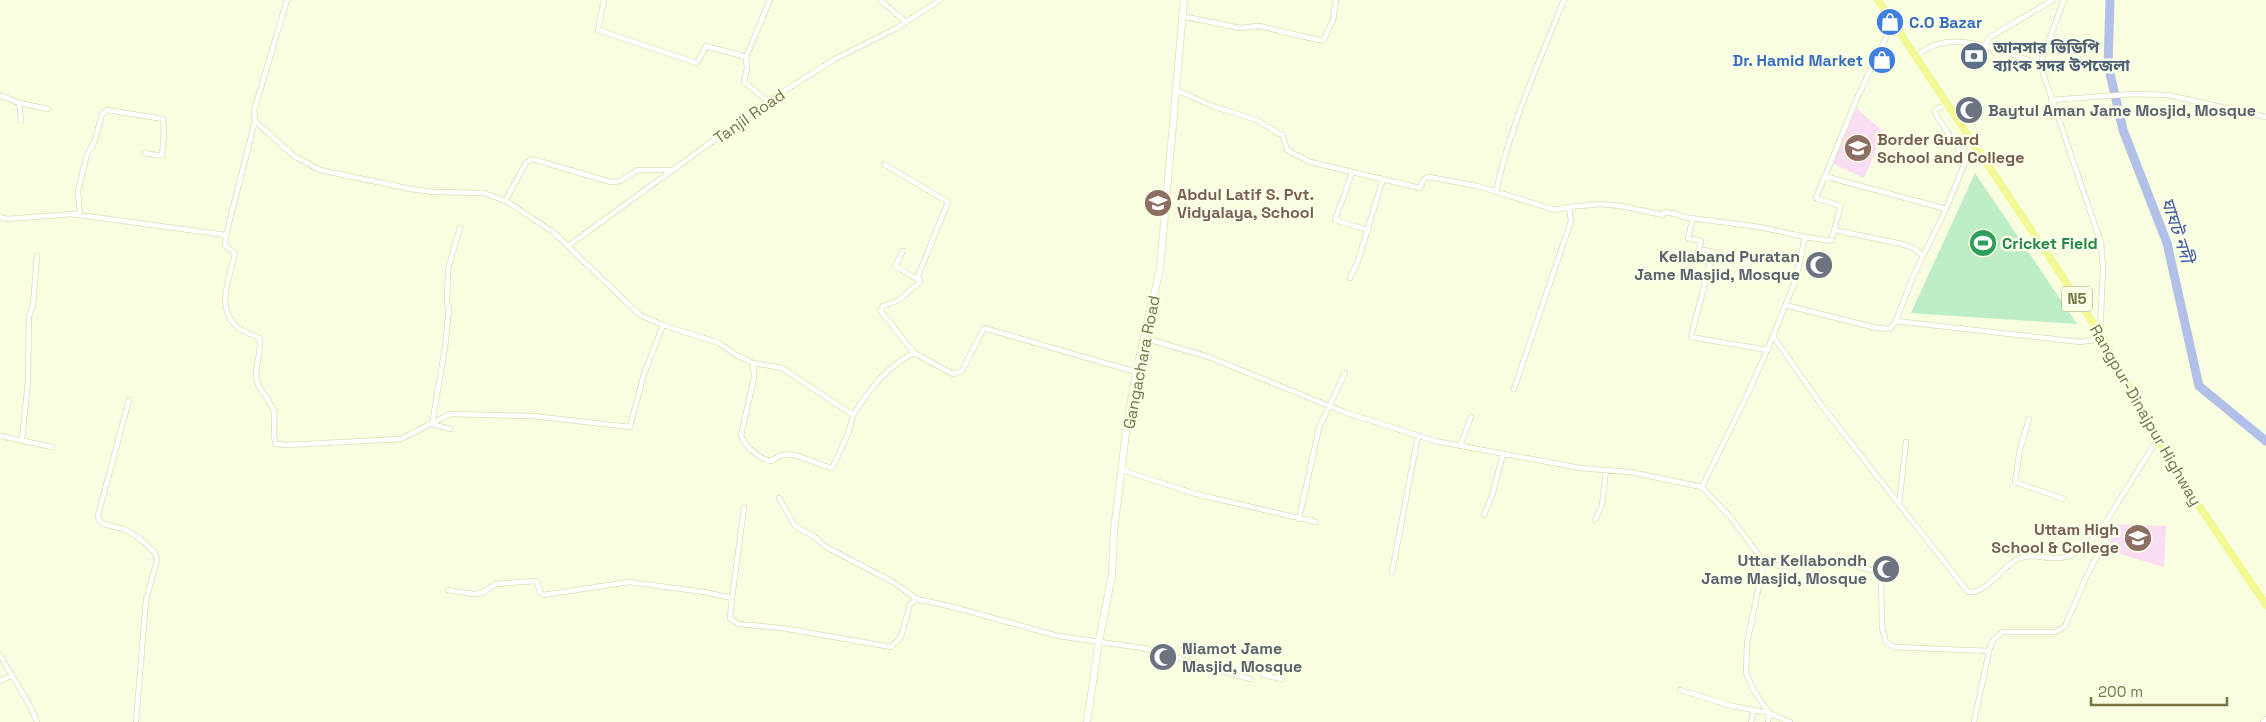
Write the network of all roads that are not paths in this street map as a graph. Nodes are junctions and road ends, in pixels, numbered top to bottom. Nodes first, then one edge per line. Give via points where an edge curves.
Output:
1 (287, 0) edge
2 (604, 0) edge
3 (770, 0) edge
4 (880, 0) edge
5 (940, 0) edge
6 (1184, 0) edge
7 (1336, 0) edge
8 (1564, 0) edge
9 (1878, 0) edge
10 (2053, 0) edge
11 (2064, 0) edge
12 (1182, 16) junction
13 (906, 22) junction
14 (1893, 23) junction
15 (1984, 47) junction
16 (746, 57) junction
17 (1916, 57) junction
18 (2040, 64) junction
19 (1174, 89) junction
20 (0, 95) edge
21 (2052, 100) junction
22 (768, 101) junction
23 (19, 103) junction
24 (1947, 104) junction
25 (48, 110) dead end
26 (2266, 117) edge
27 (21, 121) dead end
28 (255, 121) junction
29 (144, 152) dead end
30 (884, 164) dead end
31 (673, 170) junction
32 (1352, 173) junction
33 (1824, 176) junction
34 (1383, 179) junction
35 (1496, 192) junction
36 (505, 201) junction
37 (1569, 207) junction
38 (1946, 210) junction
39 (80, 215) junction
40 (0, 217) edge
41 (1693, 218) junction
42 (460, 228) dead end
43 (1368, 230) junction
44 (1834, 230) junction
45 (226, 235) junction
46 (1805, 237) junction
47 (568, 246) junction
48 (903, 251) dead end
49 (37, 256) dead end
50 (1923, 256) junction
51 (1350, 278) dead end
52 (920, 281) junction
53 (1785, 306) junction
54 (1896, 321) junction
55 (663, 325) junction
56 (2100, 334) junction
57 (1773, 336) junction
58 (1144, 338) junction
59 (1767, 350) junction
60 (914, 354) junction
61 (753, 363) junction
62 (1136, 372) junction
63 (1344, 373) dead end
64 (1514, 389) dead end
65 (129, 400) dead end
66 (1330, 406) junction
67 (853, 415) junction
68 (1471, 417) dead end
69 (2030, 419) dead end
70 (432, 423) junction
71 (450, 429) dead end
72 (0, 436) edge
73 (1418, 436) junction
74 (2158, 438) junction
75 (22, 440) junction
76 (1906, 442) dead end
77 (1460, 446) junction
78 (52, 447) dead end
79 (1503, 454) junction
80 (1122, 470) junction
81 (1606, 470) junction
82 (1702, 487) junction
83 (779, 498) dead end
84 (2064, 499) dead end
85 (1900, 505) junction
86 (744, 508) dead end
87 (1484, 515) dead end
88 (1299, 519) junction
89 (1595, 520) dead end
90 (1316, 522) dead end
91 (2104, 525) junction
92 (1764, 562) junction
93 (1392, 572) dead end
94 (448, 590) dead end
95 (732, 598) junction
96 (917, 599) junction
97 (2266, 605) edge
98 (1099, 641) junction
99 (1988, 651) junction
100 (0, 655) edge
101 (1263, 675) dead end
102 (11, 676) junction
103 (1250, 679) dead end
104 (1282, 679) dead end
105 (0, 681) edge
106 (1680, 690) dead end
107 (1754, 710) junction
108 (2266, 719) edge
109 (37, 722) edge
110 (136, 722) edge
111 (1087, 722) edge
112 (1751, 722) edge
113 (1768, 722) edge
114 (1790, 722) edge
115 (1974, 722) edge
116 (2263, 722) edge

1 - 28 street via 254,111
2 - 16 street via 598,30 697,63 706,46
3 - 16 street
4 - 13 street
5 - 13 street, Tanjil Road
6 - 12 main road, Gangachara Road
7 - 12 street via 1323,41 1259,26 1240,28
8 - 35 street via 1523,104
9 - 14 highway, Rangpur-Dinajpur Highway / N5
10 - 15 street via 1990,37
11 - 18 street
12 - 19 main road, Gangachara Road
13 - 22 street, Tanjil Road via 835,59
14 - 17 highway, Rangpur-Dinajpur Highway / N5
14 - 33 street
15 - 17 street via 1960,40 1924,49
15 - 18 street
16 - 22 street via 744,82
17 - 24 highway, Rangpur-Dinajpur Highway / N5
18 - 21 street
19 - 32 street via 1215,107 1257,120 1283,136 1287,150 1310,162
19 - 58 main road, Gangachara Road via 1160,269
20 - 23 street
21 - 26 street via 2168,95
21 - 56 street via 2101,243
22 - 31 street, Tanjil Road
23 - 25 street
23 - 27 street
24 - 38 street via 1935,110 1936,115 1966,160
24 - 56 highway, Rangpur-Dinajpur Highway / N5
28 - 36 street via 294,156 320,170 411,189 484,193
28 - 45 street
29 - 39 street via 162,156 163,119 107,110 102,114 78,191
30 - 52 street via 948,202 918,276
31 - 36 street via 638,170 620,181 611,182 532,159 526,163
31 - 47 street, Tanjil Road
32 - 34 street
32 - 43 street via 1335,220
33 - 38 street
33 - 44 street via 1816,198 1842,206
34 - 35 street via 1420,188 1424,179 1429,177
34 - 43 street
35 - 37 street via 1556,210
36 - 47 street
37 - 41 street via 1601,204
37 - 64 street via 1571,221
38 - 50 street
39 - 40 street
39 - 45 street
41 - 46 street
41 - 59 street via 1688,238 1700,241 1699,249 1713,252 1690,337
42 - 70 street via 448,268 445,348
43 - 51 street
44 - 46 street via 1830,241
44 - 50 street via 1902,244
45 - 70 street via 225,245 235,254 225,309 235,326 260,338 262,348 256,381 273,408 276,444 401,438
46 - 53 street via 1796,279
47 - 55 street via 640,315
48 - 52 street via 896,266
49 - 75 street via 33,306 29,316 28,380
50 - 54 street
52 - 60 street via 899,300 880,310
53 - 54 street via 1877,328 1890,329
53 - 57 street
54 - 56 street via 2080,342 2095,340
55 - 61 street via 719,343
55 - 70 street via 644,374 630,427 533,416 450,414
56 - 74 highway, Rangpur-Dinajpur Highway / N5
57 - 59 street
57 - 85 street via 1822,406
58 - 62 main road, Gangachara Road
58 - 66 street via 1209,357
59 - 82 street
60 - 62 street via 953,374 958,373 981,331 988,328
60 - 67 street via 903,359 870,389
61 - 67 street via 782,368
61 - 67 street via 754,378 741,435 743,442 768,461 787,454 832,468
62 - 80 main road, Gangachara Road
63 - 66 street
65 - 110 street via 98,516 104,524 138,537 155,553 157,560 146,600
66 - 73 street
66 - 88 street via 1314,446
68 - 77 street
69 - 84 street via 2020,449 2015,482
70 - 71 street
72 - 75 street
73 - 77 street
73 - 93 street
74 - 91 street
74 - 97 highway, Rangpur-Dinajpur Highway / N5 via 2178,476
75 - 78 street
76 - 85 street
77 - 79 street
79 - 81 street
79 - 87 street
80 - 88 street via 1196,494
80 - 98 main road, Gangachara Road via 1112,575
81 - 82 street
81 - 89 street via 1602,505
82 - 92 street via 1732,519
83 - 96 street via 795,526
85 - 91 street via 1968,592 1983,588 2010,563 2024,556 2060,558 2072,555 2091,542
86 - 95 street
88 - 90 street
91 - 99 street via 2111,530 2088,572 2065,626 2056,632 2002,632
92 - 99 street via 1792,565 1824,559 1878,572 1881,575 1882,627 1886,642 1894,647
92 - 114 street via 1747,643 1746,673 1770,713
94 - 95 street via 473,594 496,584 535,581 543,594 557,594 629,582
95 - 96 street via 730,618 738,624 782,628 890,648 901,637 910,604
96 - 98 street via 1058,636
98 - 103 street via 1143,648
98 - 111 main road, Gangachara Road
99 - 115 street
100 - 102 street
101 - 104 street
102 - 105 street
102 - 109 street
106 - 107 street
107 - 112 street
107 - 113 street via 1769,712
108 - 116 street

